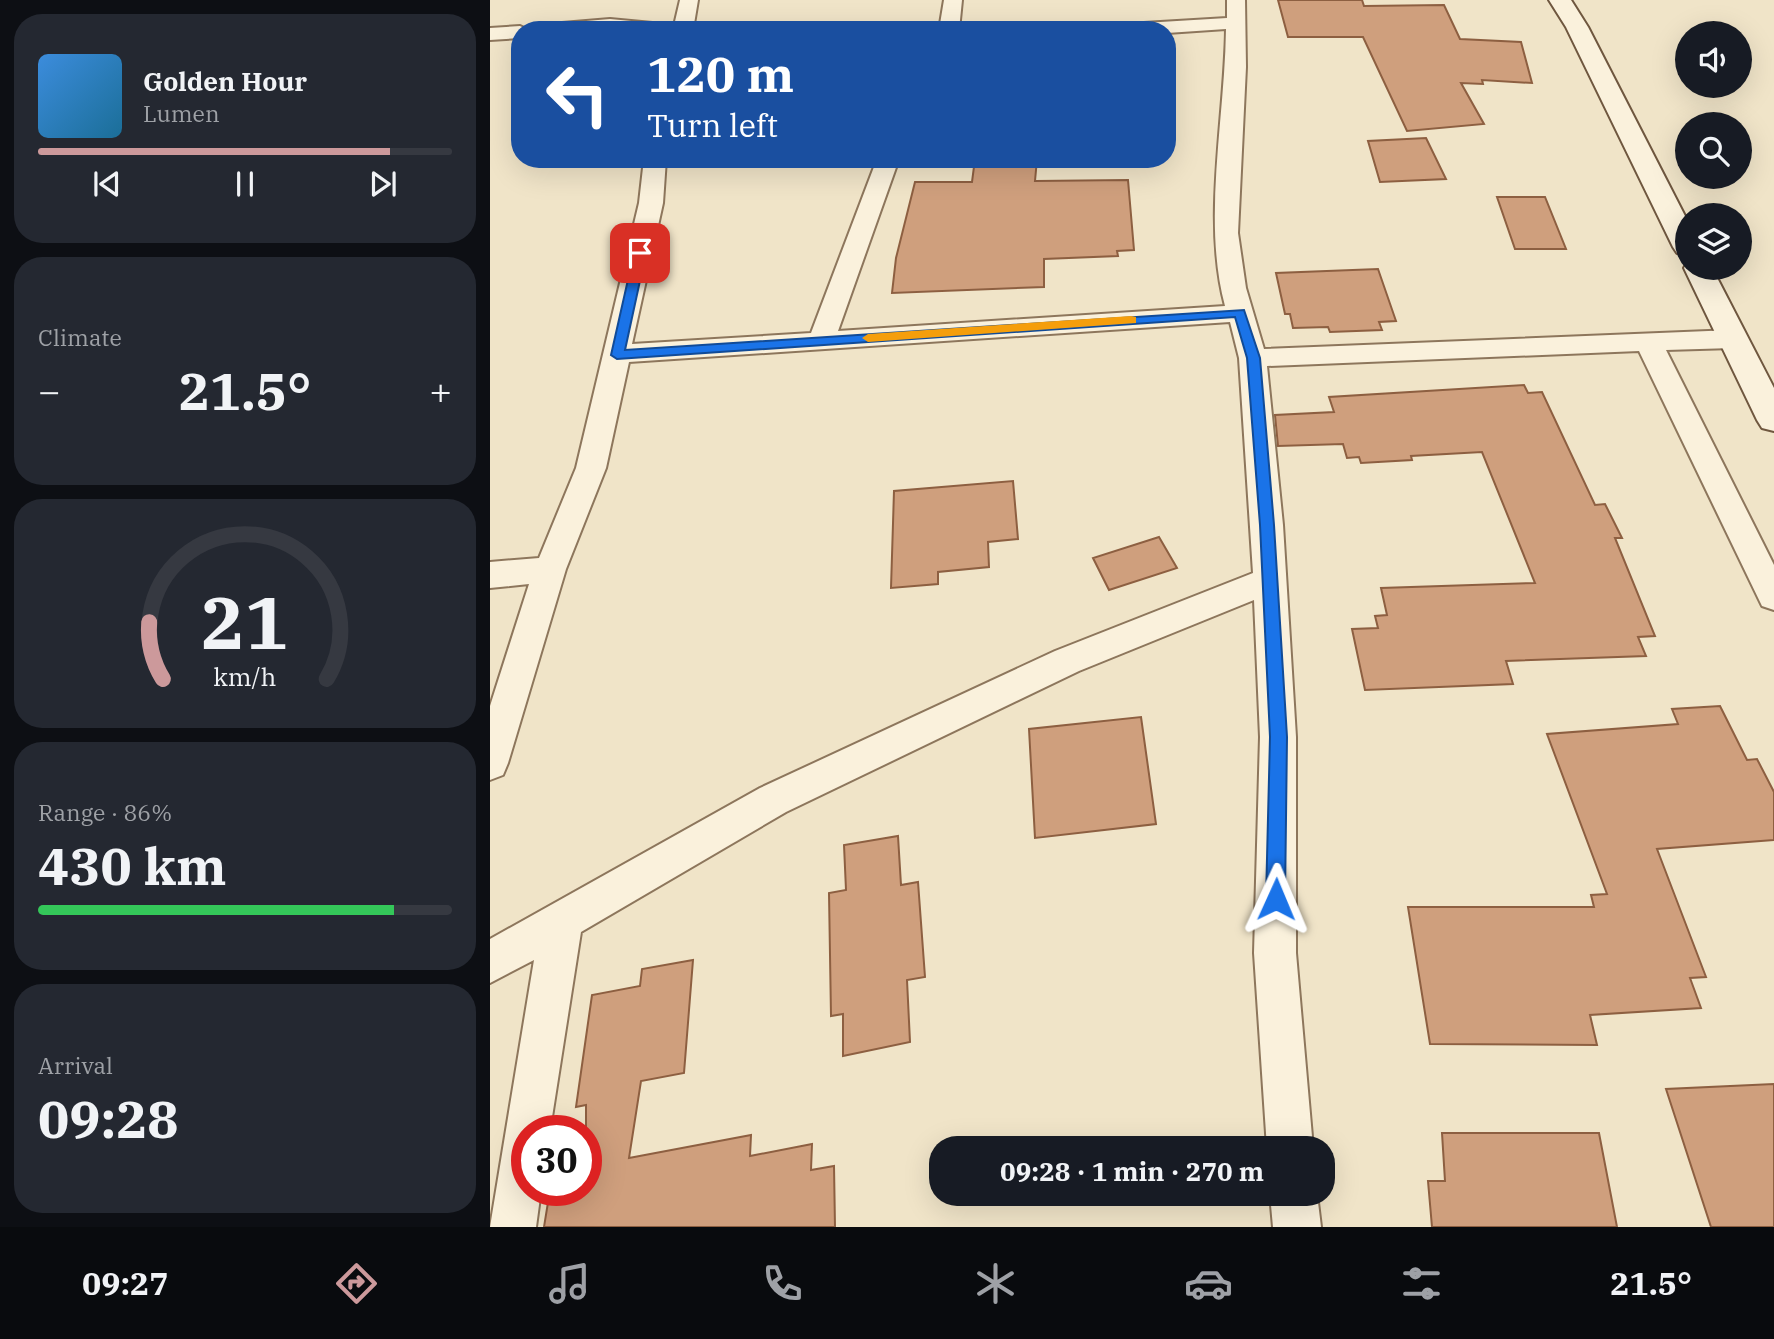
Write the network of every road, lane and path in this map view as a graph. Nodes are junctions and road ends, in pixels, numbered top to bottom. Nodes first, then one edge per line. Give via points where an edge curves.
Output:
1 (689, 0) edge
2 (953, 0) edge
3 (1560, 0) edge
4 (1236, 12) edge
5 (686, 21) edge
6 (950, 21) edge
7 (1176, 22) edge
8 (511, 33) edge
9 (490, 34) edge
10 (654, 168) edge
11 (885, 168) edge
12 (1675, 223) edge
13 (1704, 280) edge
14 (1240, 313) junction
15 (1733, 339) junction
16 (821, 341) junction
17 (1648, 342) junction
18 (617, 355) junction
19 (1253, 358) junction
20 (1773, 418) edge
21 (550, 569) junction
22 (490, 575) edge
23 (1270, 580) junction
24 (1774, 597) edge
25 (490, 763) edge
26 (564, 918) junction
27 (490, 962) edge
28 (1289, 1136) edge
29 (1295, 1206) edge
30 (512, 1227) edge
31 (1297, 1227) edge

1 - 5 street
2 - 6 street
3 - 12 main road
4 - 7 street
4 - 14 street via 1226,233
8 - 9 street
10 - 18 street via 651,202
11 - 16 street
13 - 15 main road
14 - 16 street
14 - 19 street
15 - 17 street
15 - 20 main road
16 - 18 street
17 - 19 street
17 - 24 street
18 - 21 street via 591,468
19 - 23 street
21 - 22 street
21 - 25 street
23 - 26 street via 1067,661 773,800
23 - 28 street via 1278,737 1275,953
26 - 27 street
26 - 30 street
29 - 31 street

